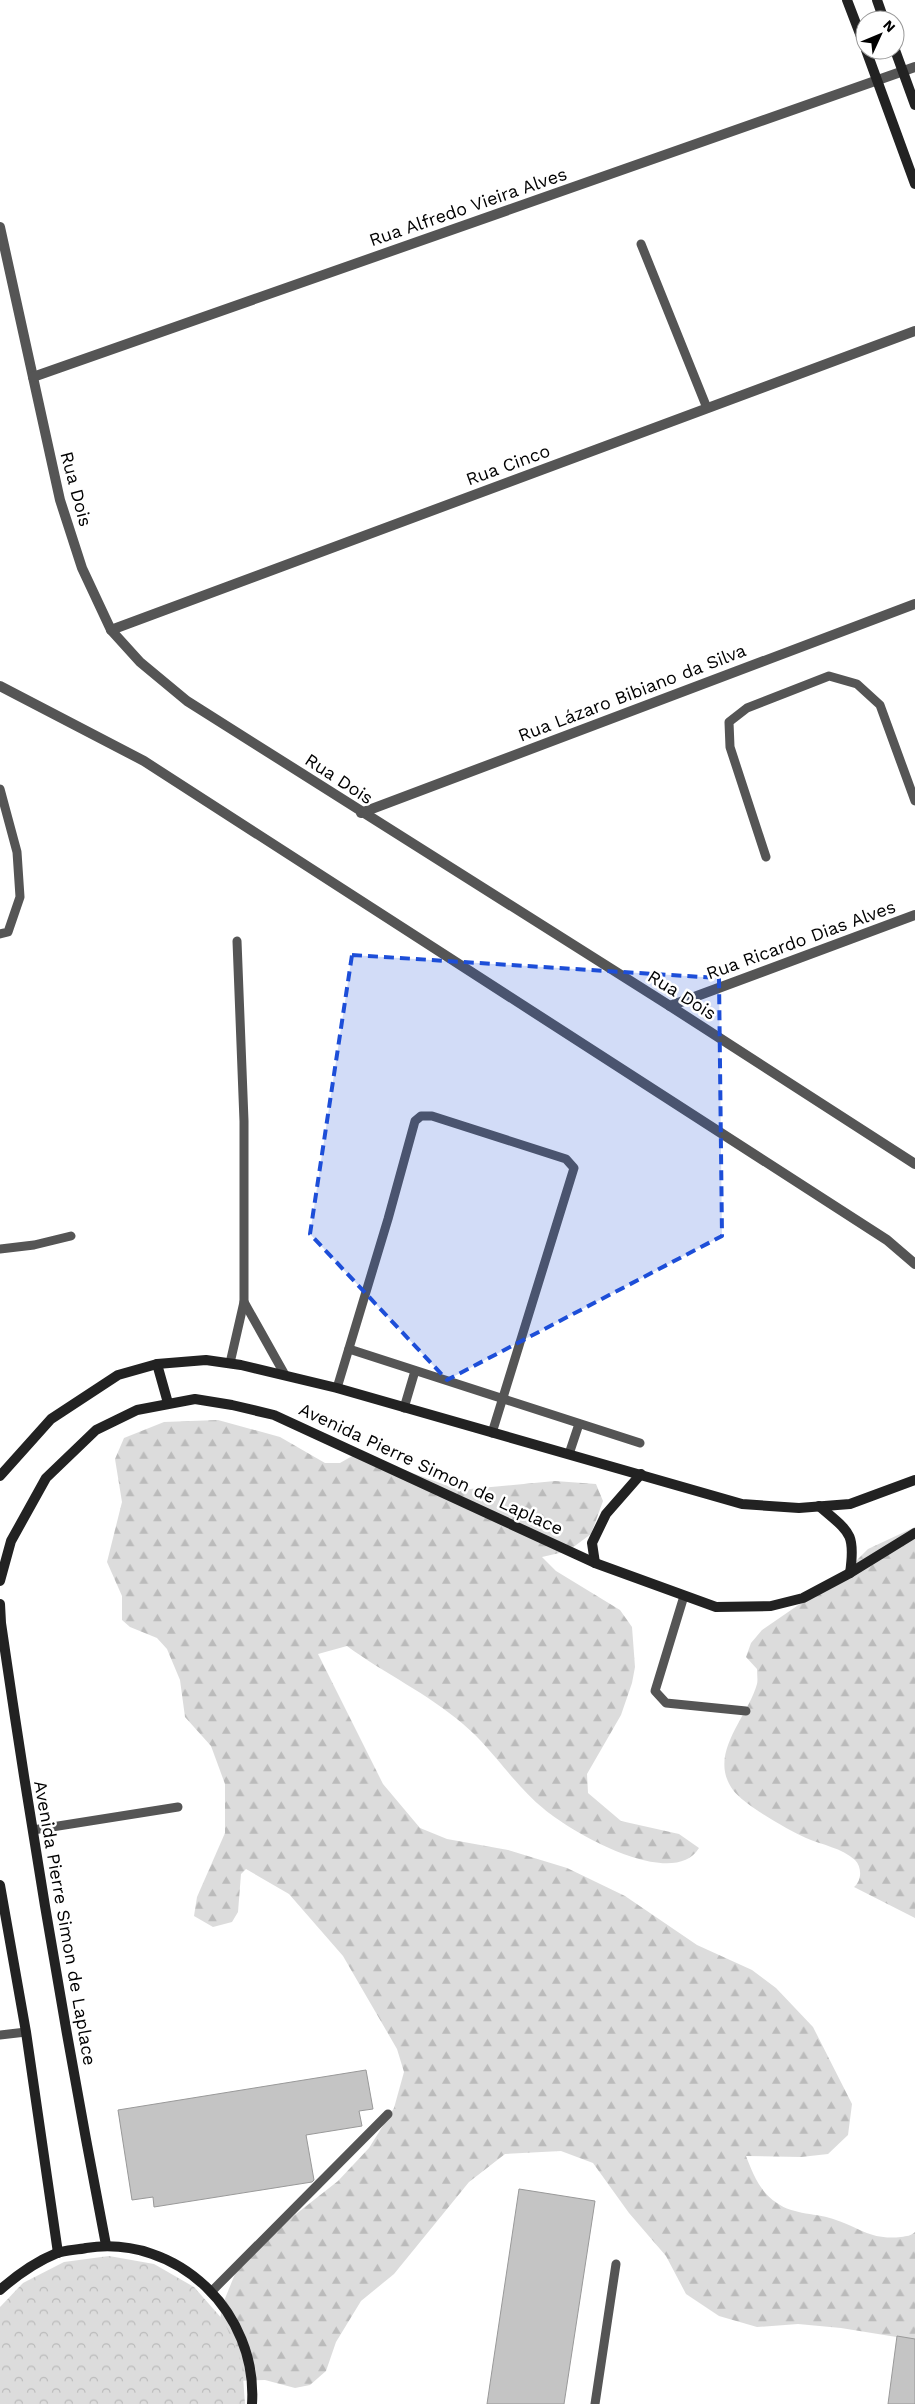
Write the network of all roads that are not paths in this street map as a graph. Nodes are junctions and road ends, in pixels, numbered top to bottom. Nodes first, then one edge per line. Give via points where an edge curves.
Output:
1 (847, 0) edge
2 (855, 21) edge
3 (870, 60) edge
4 (898, 60) edge
5 (915, 67) edge
6 (902, 72) junction
7 (878, 81) junction
8 (915, 105) edge
9 (915, 184) edge
10 (0, 227) edge
11 (641, 244) dead end
12 (915, 331) edge
13 (33, 377) junction
14 (708, 408) junction
15 (915, 604) edge
16 (111, 630) junction
17 (0, 686) edge
18 (0, 789) edge
19 (915, 801) edge
20 (361, 813) junction
21 (766, 857) dead end
22 (915, 915) edge
23 (0, 934) edge
24 (237, 941) dead end
25 (670, 1006) junction
26 (915, 1164) edge
27 (71, 1236) dead end
28 (0, 1249) edge
29 (915, 1264) edge
30 (244, 1302) junction
31 (348, 1349) junction
32 (230, 1363) junction
33 (157, 1364) junction
34 (415, 1371) junction
35 (285, 1375) junction
36 (337, 1388) junction
37 (501, 1399) junction
38 (168, 1403) junction
39 (404, 1408) junction
40 (578, 1424) junction
41 (492, 1433) junction
42 (640, 1443) dead end
43 (569, 1454) junction
44 (2, 1471) edge
45 (641, 1474) junction
46 (915, 1480) edge
47 (819, 1506) junction
48 (915, 1533) edge
49 (595, 1563) junction
50 (850, 1573) junction
51 (0, 1581) edge
52 (684, 1596) junction
53 (0, 1604) edge
54 (746, 1711) dead end
55 (178, 1807) dead end
56 (33, 1830) junction
57 (0, 1885) edge
58 (26, 2032) junction
59 (0, 2035) edge
60 (388, 2114) dead end
61 (106, 2245) junction
62 (58, 2252) junction
63 (616, 2264) dead end
64 (0, 2290) edge
65 (212, 2291) junction
66 (252, 2404) edge
67 (595, 2404) edge

1 - 2 street
3 - 7 street
4 - 6 street
5 - 6 street, Rua Alfredo Vieira Alves
6 - 7 street, Rua Alfredo Vieira Alves
6 - 8 street
7 - 9 street
7 - 13 street, Rua Alfredo Vieira Alves
10 - 13 street, Rua Dois
11 - 14 lane
12 - 14 street, Rua Cinco
13 - 16 street, Rua Dois via 60,500 82,568
14 - 16 street, Rua Cinco
15 - 20 street, Rua Lázaro Bibiano da Silva
16 - 20 street, Rua Dois via 140,662 187,701
17 - 29 street via 144,761 879,1235
18 - 23 lane via 17,852 20,897 8,932
19 - 21 lane via 880,705 858,684 828,676 748,708 729,722 730,747
20 - 25 street, Rua Dois
22 - 25 street, Rua Ricardo Dias Alves
24 - 30 lane via 244,1122
25 - 26 street, Rua Dois
27 - 28 lane
30 - 32 lane
30 - 35 lane
31 - 34 lane
31 - 36 lane
31 - 37 lane via 415,1121 421,1116 432,1116 566,1159 574,1168
32 - 33 street, Avenida Pierre Simon de Laplace via 206,1360
32 - 35 street, Avenida Pierre Simon de Laplace
33 - 38 street
33 - 44 street, Avenida Pierre Simon de Laplace via 118,1375 84,1396 51,1420
34 - 37 lane
34 - 39 lane
35 - 36 street, Avenida Pierre Simon de Laplace
36 - 39 street, Avenida Pierre Simon de Laplace
37 - 40 lane
37 - 41 lane
38 - 49 street, Avenida Pierre Simon de Laplace via 195,1399 274,1415
38 - 51 street, Avenida Pierre Simon de Laplace via 137,1410 96,1430 46,1478 11,1541
39 - 41 street, Avenida Pierre Simon de Laplace
40 - 42 lane
40 - 43 lane
41 - 43 street, Avenida Pierre Simon de Laplace
43 - 45 street, Avenida Pierre Simon de Laplace
45 - 47 street, Avenida Pierre Simon de Laplace via 742,1504 799,1508
45 - 49 street via 606,1514 592,1543
46 - 47 street, Avenida Pierre Simon de Laplace via 850,1504
47 - 50 street via 849,1534 854,1548
48 - 50 street, Avenida Pierre Simon de Laplace
49 - 52 street, Avenida Pierre Simon de Laplace
50 - 52 street, Avenida Pierre Simon de Laplace via 803,1598 771,1606 716,1607
52 - 54 lane via 655,1691 666,1703
53 - 56 street, Avenida Pierre Simon de Laplace
55 - 56 lane
56 - 61 street, Avenida Pierre Simon de Laplace
57 - 58 street
58 - 59 lane
58 - 62 street
60 - 65 lane
61 - 62 street
61 - 65 street via 145,2251 181,2266
62 - 64 street via 22,2271
63 - 67 lane
65 - 66 street via 233,2320 247,2352 253,2386

